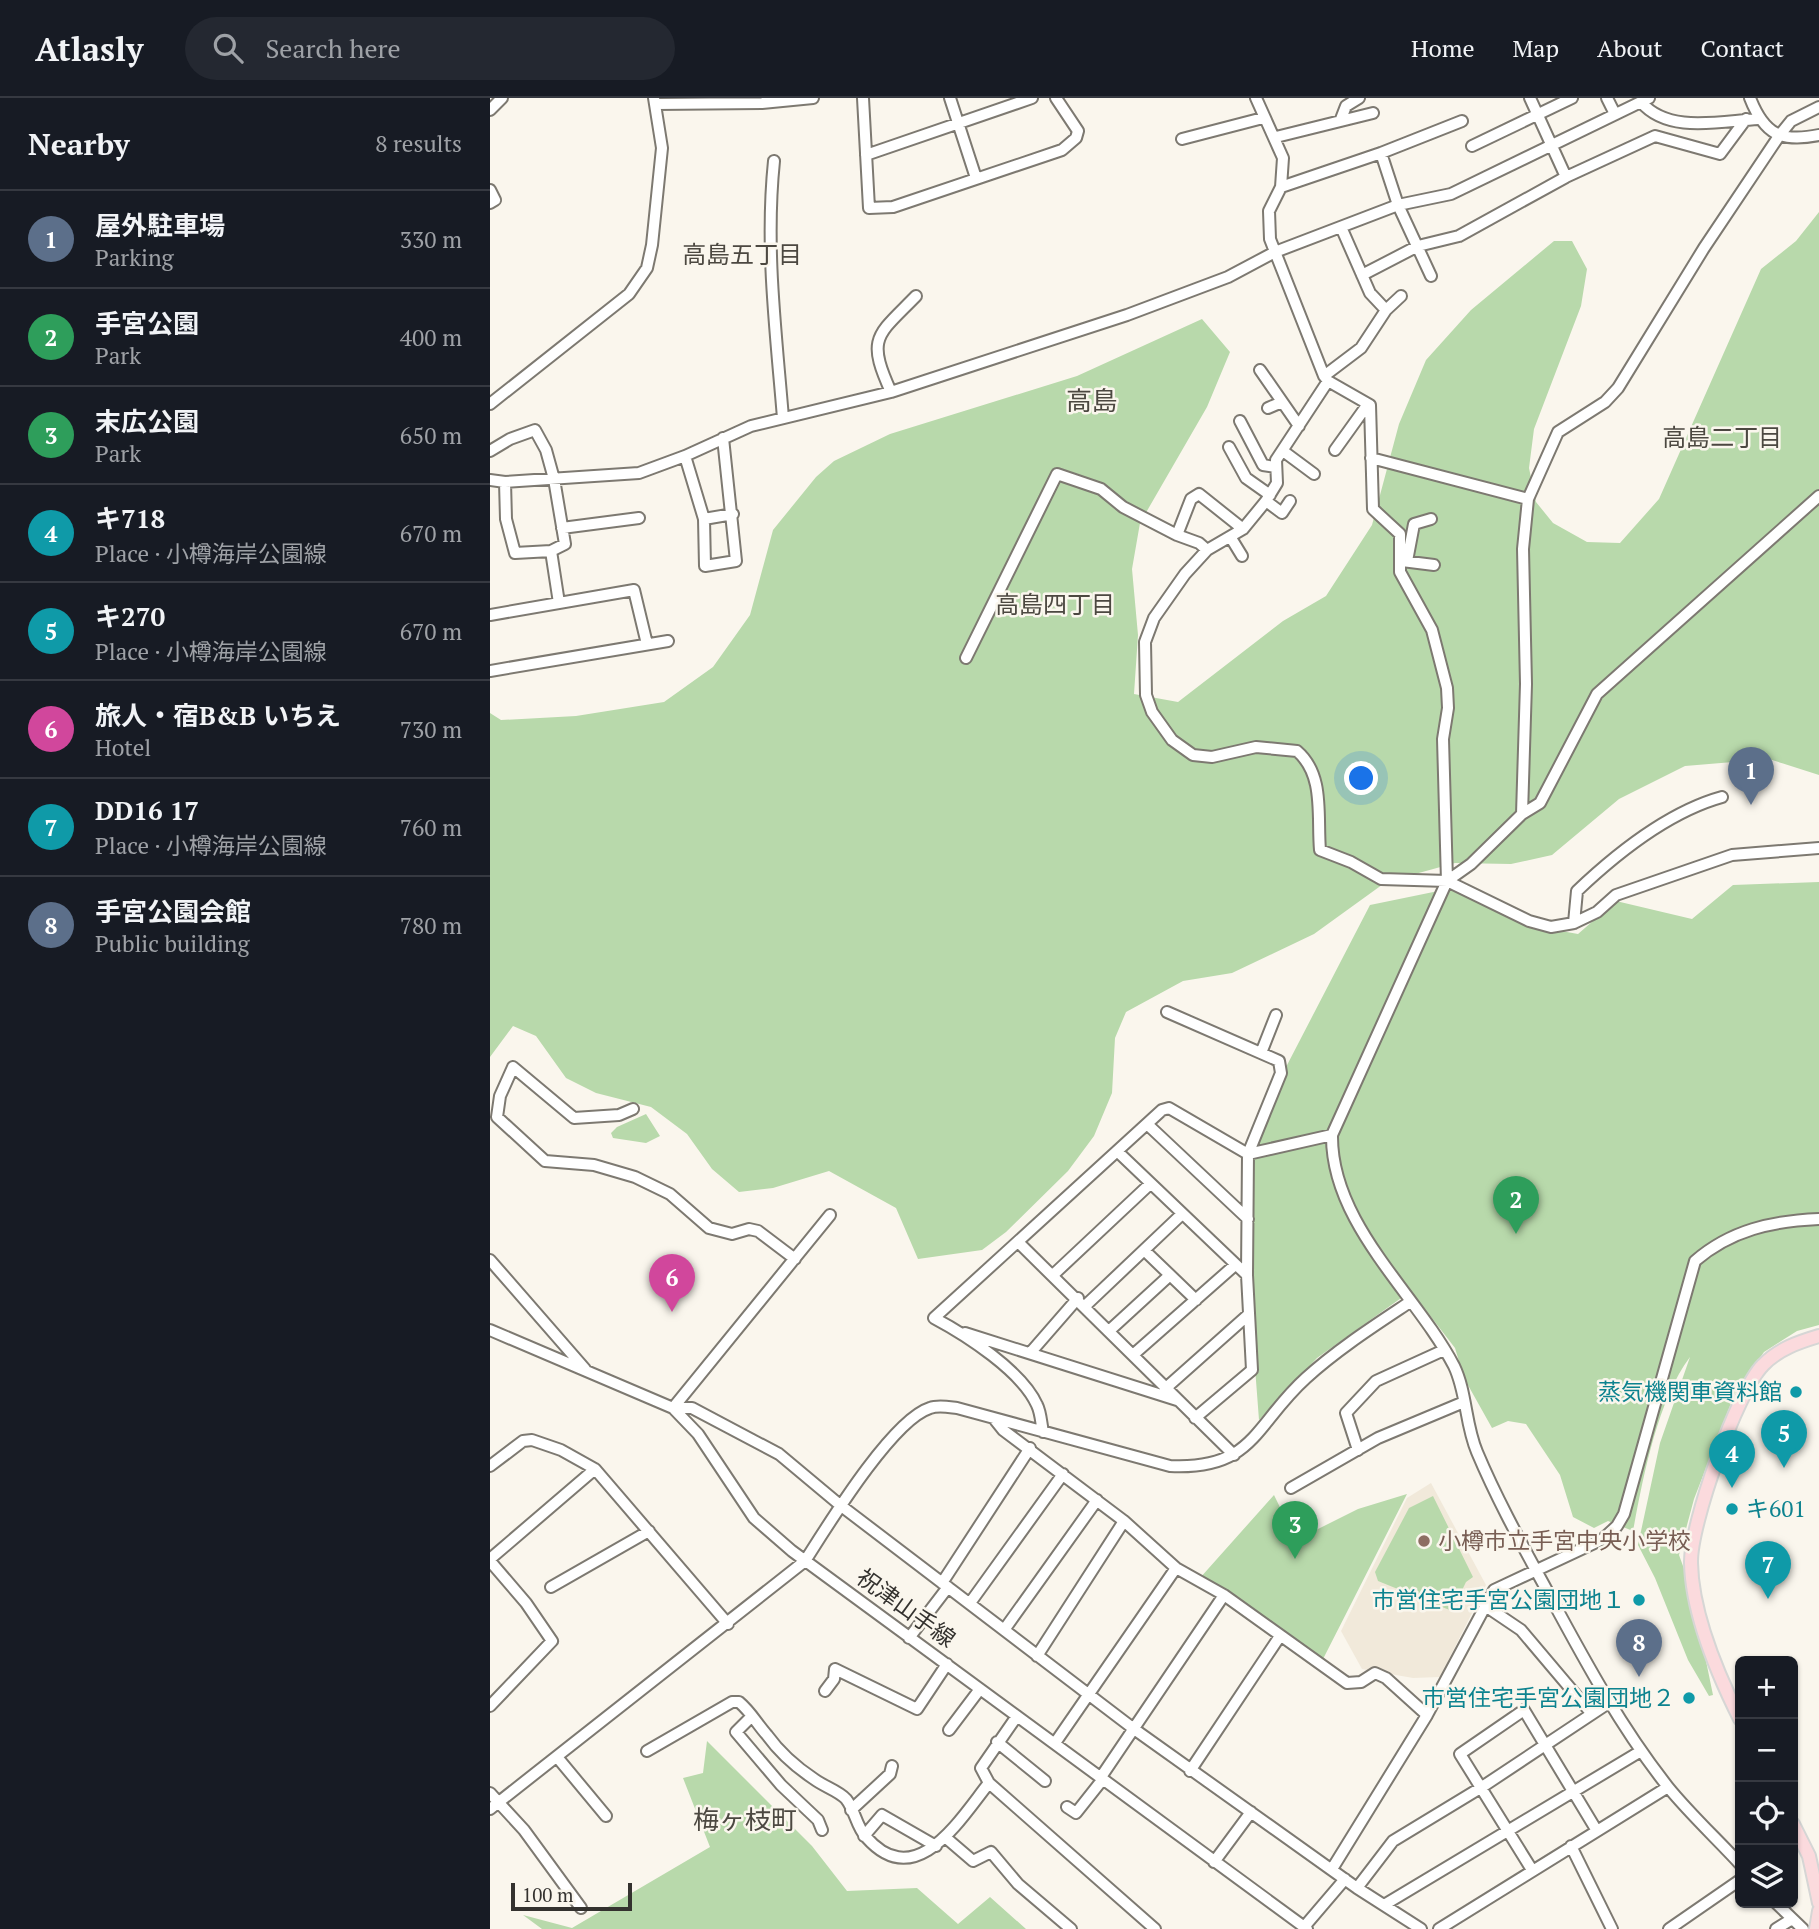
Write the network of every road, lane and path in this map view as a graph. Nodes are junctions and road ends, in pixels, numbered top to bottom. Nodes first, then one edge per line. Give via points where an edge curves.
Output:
1 (502, 98) edge
2 (813, 98) edge
3 (863, 98) edge
4 (950, 98) edge
5 (1032, 98) edge
6 (1056, 98) edge
7 (1256, 98) edge
8 (1359, 98) edge
9 (1530, 98) edge
10 (1572, 98) edge
11 (1607, 98) edge
12 (1750, 98) edge
13 (1645, 100) edge
14 (655, 101) edge
15 (1819, 107) edge
16 (490, 110) edge
17 (1373, 113) dead end
18 (1537, 114) junction
19 (1615, 114) junction
20 (1263, 118) junction
21 (1341, 119) junction
22 (1758, 119) junction
23 (1746, 120) junction
24 (1462, 121) dead end
25 (957, 123) junction
26 (1819, 135) edge
27 (1779, 136) junction
28 (1276, 137) junction
29 (1182, 139) dead end
30 (1551, 145) junction
31 (1472, 146) dead end
32 (1381, 153) junction
33 (866, 155) junction
34 (774, 161) dead end
35 (976, 177) junction
36 (1566, 177) junction
37 (1281, 187) junction
38 (490, 190) edge
39 (490, 203) edge
40 (1398, 205) junction
41 (1341, 227) junction
42 (1418, 246) junction
43 (1275, 252) junction
44 (1362, 275) junction
45 (1432, 276) dead end
46 (916, 296) dead end
47 (1401, 296) dead end
48 (1387, 310) junction
49 (1260, 370) dead end
50 (1326, 379) junction
51 (891, 392) junction
52 (1282, 402) junction
53 (490, 404) edge
54 (1368, 404) junction
55 (1268, 408) dead end
56 (783, 418) junction
57 (1240, 421) dead end
58 (1299, 426) junction
59 (723, 439) junction
60 (1229, 447) dead end
61 (1335, 450) dead end
62 (490, 451) edge
63 (1283, 451) junction
64 (685, 456) junction
65 (1371, 458) junction
66 (1275, 467) junction
67 (1314, 474) dead end
68 (554, 479) junction
69 (490, 480) edge
70 (505, 482) junction
71 (1819, 496) edge
72 (1268, 498) junction
73 (1528, 499) junction
74 (1290, 501) dead end
75 (733, 514) junction
76 (639, 518) dead end
77 (704, 519) junction
78 (1431, 519) dead end
79 (562, 528) junction
80 (1243, 529) junction
81 (1177, 535) junction
82 (1231, 538) junction
83 (1207, 550) junction
84 (551, 551) junction
85 (1242, 556) dead end
86 (1403, 561) junction
87 (1434, 565) dead end
88 (559, 603) junction
89 (490, 615) edge
90 (668, 641) dead end
91 (647, 644) junction
92 (966, 658) dead end
93 (490, 671) edge
94 (1722, 797) dead end
95 (1522, 814) junction
96 (1819, 848) edge
97 (1447, 881) junction
98 (1574, 923) junction
99 (1167, 1012) dead end
100 (1276, 1015) dead end
101 (1261, 1054) junction
102 (633, 1109) dead end
103 (1147, 1124) junction
104 (1332, 1136) junction
105 (1118, 1152) junction
106 (1248, 1154) junction
107 (1150, 1184) junction
108 (1182, 1214) junction
109 (830, 1215) dead end
110 (1248, 1219) junction
111 (1819, 1219) edge
112 (1018, 1242) junction
113 (1144, 1250) junction
114 (794, 1259) junction
115 (490, 1260) edge
116 (1235, 1265) junction
117 (1053, 1275) junction
118 (1170, 1275) junction
119 (1247, 1275) junction
120 (1196, 1300) junction
121 (1082, 1302) junction
122 (1410, 1302) junction
123 (1248, 1315) junction
124 (490, 1330) edge
125 (1110, 1330) junction
126 (959, 1332) junction
127 (1819, 1336) edge
128 (1444, 1350) junction
129 (1031, 1352) junction
130 (1134, 1354) junction
131 (587, 1371) junction
132 (1167, 1387) junction
133 (1182, 1402) junction
134 (1464, 1402) junction
135 (673, 1408) junction
136 (1195, 1418) junction
137 (995, 1420) junction
138 (1043, 1432) junction
139 (1030, 1448) junction
140 (1358, 1450) junction
141 (1234, 1455) junction
142 (490, 1466) edge
143 (595, 1469) junction
144 (1063, 1474) junction
145 (1291, 1488) dead end
146 (1097, 1500) junction
147 (840, 1505) junction
148 (1124, 1521) junction
149 (649, 1531) junction
150 (490, 1560) edge
151 (805, 1561) junction
152 (1176, 1568) junction
153 (1535, 1571) junction
154 (944, 1585) junction
155 (551, 1587) dead end
156 (1224, 1595) junction
157 (970, 1603) junction
158 (1484, 1605) junction
159 (728, 1624) junction
160 (1004, 1630) junction
161 (1280, 1636) junction
162 (909, 1638) junction
163 (1037, 1656) junction
164 (947, 1664) junction
165 (980, 1689) junction
166 (825, 1691) dead end
167 (1090, 1695) junction
168 (1610, 1702) junction
169 (490, 1706) edge
170 (1735, 1708) edge
171 (1592, 1714) junction
172 (1427, 1715) junction
173 (752, 1716) junction
174 (1017, 1716) junction
175 (949, 1730) dead end
176 (1134, 1730) junction
177 (997, 1742) junction
178 (1055, 1743) junction
179 (1547, 1746) junction
180 (647, 1751) dead end
181 (1641, 1751) junction
182 (558, 1757) junction
183 (892, 1766) dead end
184 (1190, 1771) junction
185 (1102, 1778) junction
186 (1045, 1780) dead end
187 (989, 1783) junction
188 (1482, 1787) junction
189 (1668, 1787) junction
190 (1572, 1791) junction
191 (490, 1793) edge
192 (494, 1806) edge
193 (1067, 1807) dead end
194 (851, 1810) junction
195 (1251, 1812) junction
196 (606, 1816) dead end
197 (1507, 1829) junction
198 (822, 1830) dead end
199 (1597, 1831) junction
200 (1798, 1834) edge
201 (864, 1836) junction
202 (945, 1837) junction
203 (936, 1846) junction
204 (1571, 1846) junction
205 (1735, 1859) edge
206 (1214, 1862) junction
207 (1332, 1869) junction
208 (1532, 1870) junction
209 (1345, 1879) junction
210 (1735, 1883) edge
211 (1357, 1888) junction
212 (1819, 1903) edge
213 (1384, 1905) junction
214 (581, 1908) dead end
215 (1781, 1908) edge
216 (1819, 1912) edge
217 (1792, 1919) junction
218 (1306, 1928) edge
219 (1071, 1929) edge
220 (1155, 1929) edge
221 (1422, 1929) edge
222 (1439, 1929) edge
223 (1612, 1929) edge
224 (1669, 1929) edge
225 (1776, 1929) edge
226 (1803, 1929) edge
227 (1815, 1929) edge

1 - 16 street
2 - 14 street via 762,103
3 - 33 street
4 - 25 street
5 - 25 street
6 - 35 street via 1078,131 1076,138 1062,149
7 - 20 street
8 - 21 street via 1346,106
9 - 18 street
10 - 18 street
11 - 19 street
12 - 22 street
13 - 19 street
13 - 23 street via 1651,114 1683,123
14 - 53 street via 662,149 647,268 629,294
15 - 27 street via 1791,121
17 - 21 street via 1348,122
18 - 30 street
18 - 31 street
19 - 30 street
20 - 28 street
20 - 29 street
21 - 28 street
22 - 23 street
22 - 27 street
23 - 36 street via 1720,155 1655,136
24 - 32 street
25 - 33 street
25 - 35 street
26 - 27 street
27 - 73 street via 1618,388 1605,402 1558,432
28 - 37 street via 1283,159
30 - 36 street
30 - 40 street via 1451,194
32 - 37 street
32 - 40 street
33 - 35 street via 869,208 893,207
34 - 56 street via 769,207 771,291
36 - 42 street via 1459,236
37 - 43 street via 1269,211
38 - 39 street via 495,200
40 - 41 street
40 - 42 street
41 - 43 street
41 - 44 street
42 - 44 street
42 - 45 street
43 - 50 street
43 - 51 street via 1228,277 1140,310
44 - 48 street via 1370,293
46 - 51 street via 881,332 875,347
47 - 48 street
48 - 50 street via 1362,348
49 - 52 street
50 - 54 street
50 - 58 street
51 - 56 street
52 - 55 street
52 - 58 street
54 - 61 street
54 - 65 street
56 - 59 street
57 - 66 street via 1263,465
58 - 63 street
59 - 64 street
59 - 75 street
60 - 72 street via 1246,478
62 - 68 street via 535,429
63 - 66 street
63 - 67 street
64 - 68 street via 639,472
64 - 77 street
65 - 73 street
65 - 86 street via 1373,509 1400,534
66 - 72 street via 1278,483
68 - 70 street
68 - 79 street
69 - 70 street
70 - 84 street via 506,519 515,553
71 - 95 street via 1597,694 1540,803
72 - 74 street via 1282,513
72 - 80 street
73 - 95 street via 1523,550 1526,684
75 - 77 street
75 - 77 street via 736,561 705,566
76 - 79 street
78 - 86 street via 1414,524
79 - 84 street via 565,544
80 - 81 street via 1199,494 1191,499
80 - 82 street
81 - 83 street
81 - 92 street via 1101,489 1056,474
82 - 83 street
82 - 85 street
83 - 97 street via 1167,595 1145,642 1146,695 1161,727 1193,755 1212,757 1256,747 1297,751 1312,768 1320,850 1381,879
84 - 88 street
86 - 87 street
86 - 97 street via 1406,584 1432,631 1447,688 1443,739
88 - 89 street
88 - 91 street via 634,590
90 - 91 street
91 - 93 street
94 - 98 street via 1692,805 1603,867 1577,891
95 - 97 street
96 - 98 street via 1732,855 1616,895 1597,912
97 - 98 street via 1529,921 1551,927
97 - 104 street
99 - 101 street
100 - 101 street
101 - 106 street via 1279,1061 1281,1073
102 - 114 street via 619,1115 574,1118 513,1067 500,1096 497,1117 545,1161 594,1165 635,1177 670,1194 709,1228 733,1234 758,1231
103 - 105 street
103 - 106 street via 1169,1108
103 - 110 street
104 - 106 street
104 - 122 street via 1334,1166 1342,1189 1382,1263
105 - 107 street
105 - 112 street
106 - 110 street
107 - 108 street
107 - 117 street
108 - 113 street
108 - 116 street
109 - 114 street
110 - 119 street
111 - 153 street via 1750,1228 1695,1261 1624,1514 1603,1539
112 - 117 street
112 - 126 street via 934,1318
113 - 118 street
113 - 121 street
114 - 135 street
115 - 131 street
116 - 119 street
116 - 120 street
117 - 121 street
118 - 120 street
118 - 125 street
119 - 123 street
120 - 130 street
121 - 125 street
121 - 129 street
122 - 128 street
122 - 141 street via 1304,1379 1254,1439
123 - 132 street
123 - 136 street via 1252,1370
124 - 131 street, 祝津山手線
125 - 130 street
126 - 129 street
126 - 138 street via 1024,1383 1038,1406
127 - 170 main road via 1772,1357 1746,1387 1697,1522 1691,1563 1695,1590 1718,1672
128 - 134 street via 1462,1386
128 - 140 street via 1376,1381 1346,1413
129 - 133 street
130 - 132 street
131 - 135 street, 祝津山手線
132 - 133 street
133 - 136 street
134 - 140 street
134 - 153 street via 1475,1449
135 - 147 street via 692,1408 779,1454
135 - 151 street, 祝津山手線 via 698,1434 754,1518
136 - 141 street
137 - 138 street
137 - 139 street
137 - 147 street via 957,1408 930,1408 909,1419
138 - 141 street via 1170,1466 1194,1467
139 - 144 street
139 - 154 street
140 - 145 street
142 - 143 street via 523,1441 532,1440
143 - 149 street
143 - 150 street
144 - 146 street
144 - 157 street
146 - 148 street
146 - 160 street
147 - 151 street
147 - 154 street
148 - 152 street
148 - 163 street
149 - 155 street
149 - 159 street
150 - 169 street via 552,1641
151 - 159 street
151 - 162 street, 祝津山手線
152 - 156 street
152 - 167 street
153 - 158 street via 1494,1590
153 - 168 street
154 - 157 street
154 - 162 street
156 - 161 street
156 - 176 street
157 - 160 street
158 - 171 street via 1533,1642
158 - 172 street
159 - 182 street
160 - 163 street
161 - 172 street via 1347,1683 1361,1682 1375,1673 1386,1678
161 - 184 street
162 - 164 street, 祝津山手線
163 - 167 street
164 - 165 street, 祝津山手線
164 - 166 street via 916,1709 835,1669
165 - 174 street, 祝津山手線
165 - 175 street
167 - 176 street
167 - 178 street
168 - 171 street
168 - 181 street
171 - 179 street
172 - 207 street
173 - 180 street via 739,1702 732,1702
173 - 194 street via 792,1763 845,1797
173 - 198 street via 736,1732
174 - 177 street
174 - 178 street, 祝津山手線
176 - 184 street
176 - 185 street
177 - 186 street
177 - 187 street via 981,1768
178 - 185 street, 祝津山手線
179 - 188 street
179 - 188 street via 1524,1710 1460,1754
179 - 190 street
181 - 189 street
181 - 190 street
182 - 192 street
182 - 196 street
183 - 194 street via 890,1774
184 - 195 street
185 - 193 street via 1076,1813
185 - 206 street, 祝津山手線
187 - 202 street
187 - 220 street
188 - 197 street
188 - 211 street via 1393,1842
189 - 199 street
189 - 205 street
190 - 197 street
190 - 199 street
191 - 192 street
192 - 214 street via 524,1830
194 - 201 street
195 - 206 street
195 - 207 street
197 - 208 street
197 - 213 street
199 - 204 street
200 - 212 main road via 1809,1856
201 - 203 street via 894,1856 919,1856
201 - 203 street via 882,1815
202 - 203 street
202 - 219 street via 973,1861 991,1852 1018,1884
204 - 208 street
204 - 223 street
206 - 218 street, 祝津山手線
207 - 209 street
208 - 222 street
209 - 211 street
209 - 218 street
210 - 224 street
211 - 213 street
213 - 221 street
215 - 217 street
216 - 227 main road
217 - 225 street
217 - 226 street

